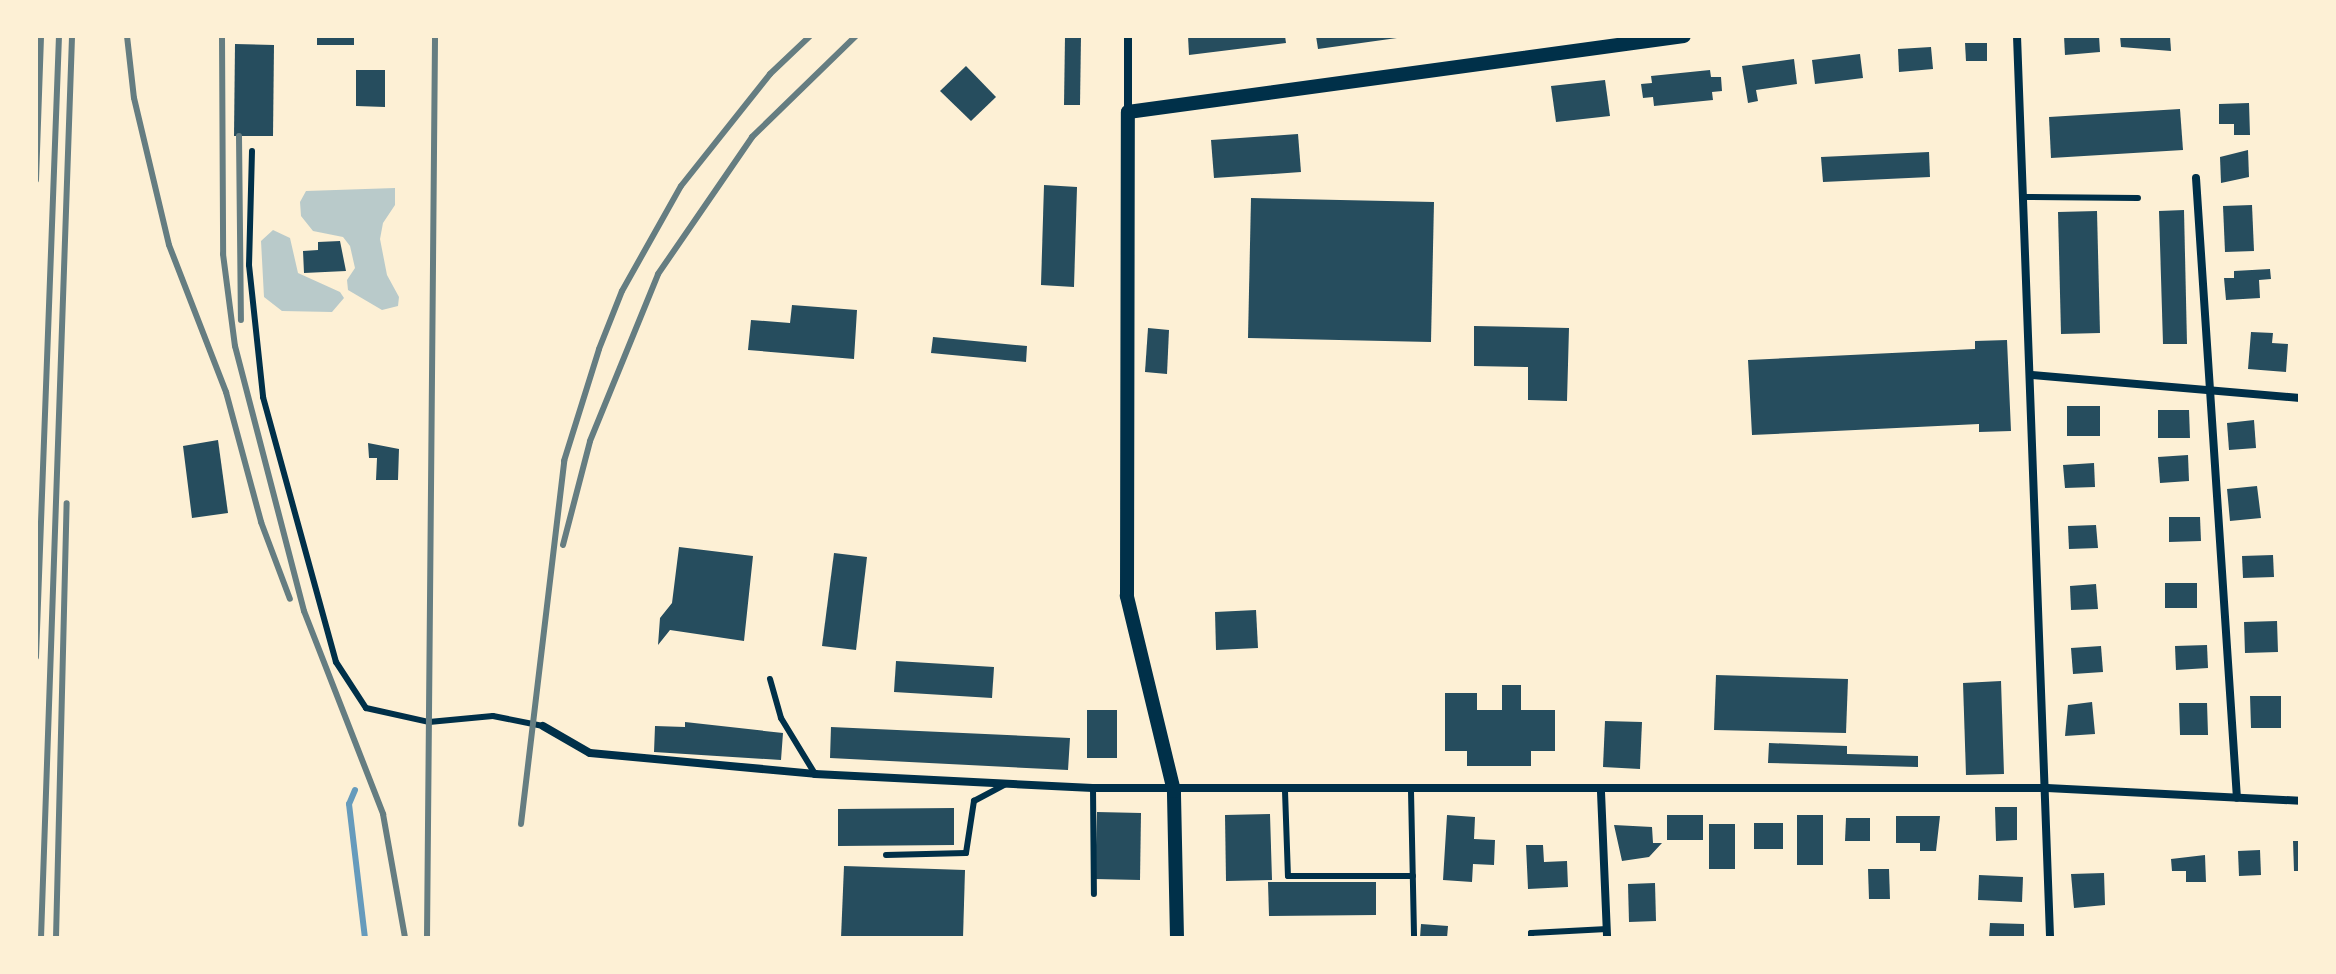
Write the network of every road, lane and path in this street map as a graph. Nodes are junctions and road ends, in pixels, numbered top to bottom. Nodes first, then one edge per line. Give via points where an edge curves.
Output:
1 (1128, 36) edge
2 (1684, 36) edge
3 (2017, 36) edge
4 (1128, 112) junction
5 (252, 151) dead end
6 (2196, 178) dead end
7 (2024, 197) junction
8 (2138, 198) dead end
9 (2032, 375) junction
10 (2211, 391) junction
11 (2300, 398) edge
12 (770, 679) dead end
13 (543, 726) joint
14 (815, 774) junction
15 (1010, 783) junction
16 (1093, 788) junction
17 (2047, 788) junction
18 (1174, 791) junction
19 (1285, 791) junction
20 (1411, 791) junction
21 (1601, 792) junction
22 (2237, 798) junction
23 (2300, 801) edge
24 (886, 855) dead end
25 (1413, 876) junction
26 (1094, 894) dead end
27 (1607, 934) edge
28 (1177, 938) edge
29 (1414, 938) edge
30 (1531, 938) edge
31 (2050, 938) edge

1 - 4 street
2 - 4 street
3 - 7 street
4 - 18 street via 1127,596
5 - 13 lane via 249,265 263,397 336,662 366,708 429,722 493,716
6 - 10 street
7 - 8 lane
7 - 9 street
9 - 10 street
9 - 17 street
10 - 11 street
10 - 22 street
12 - 14 lane via 781,718
13 - 14 street via 590,753
14 - 15 street
15 - 16 street
15 - 24 lane via 974,801 966,853
16 - 18 street
16 - 26 lane
17 - 21 street
17 - 22 street
17 - 31 street
18 - 19 street
18 - 28 street
19 - 20 street
19 - 25 lane via 1288,876
20 - 21 street
20 - 25 lane
21 - 27 street
22 - 23 street
25 - 29 lane
27 - 30 lane via 1531,933

